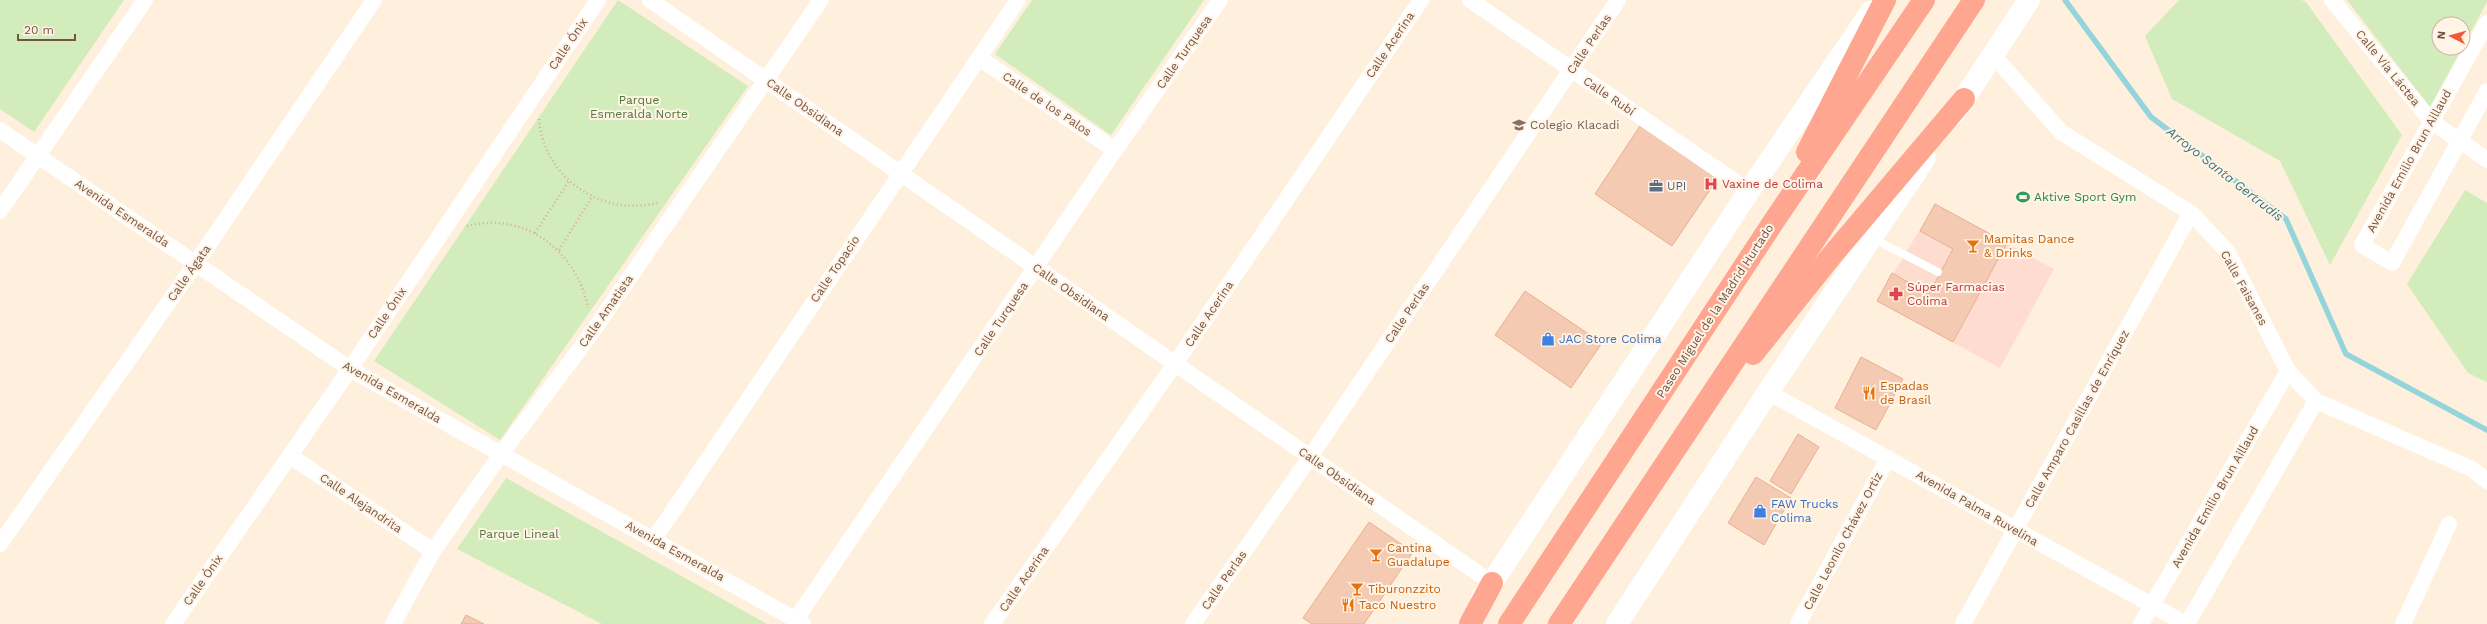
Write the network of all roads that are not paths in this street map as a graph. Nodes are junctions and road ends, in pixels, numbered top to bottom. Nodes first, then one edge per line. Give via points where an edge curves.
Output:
1 (145, 0) edge
2 (374, 0) edge
3 (598, 0) edge
4 (650, 0) edge
5 (821, 0) edge
6 (1018, 0) edge
7 (1220, 0) edge
8 (1421, 0) edge
9 (1470, 0) edge
10 (1618, 0) edge
11 (1879, 0) edge
12 (1885, 0) edge
13 (1924, 0) edge
14 (1974, 0) edge
15 (2029, 0) edge
16 (2332, 0) edge
17 (2487, 22) edge
18 (1993, 55) junction
19 (979, 58) junction
20 (1572, 70) junction
21 (766, 80) junction
22 (2487, 91) edge
23 (1964, 99) junction
24 (2431, 121) junction
25 (0, 130) edge
26 (2459, 140) junction
27 (1115, 150) junction
28 (38, 156) junction
29 (2487, 160) edge
30 (900, 173) junction
31 (1749, 191) junction
32 (0, 211) edge
33 (2191, 213) junction
34 (1774, 221) junction
35 (1871, 238) junction
36 (196, 263) junction
37 (1036, 267) junction
38 (1938, 272) dead end
39 (1175, 364) junction
40 (350, 369) junction
41 (2288, 371) junction
42 (1768, 392) junction
43 (2316, 401) junction
44 (1690, 426) junction
45 (501, 454) junction
46 (290, 456) junction
47 (1310, 457) junction
48 (1888, 458) junction
49 (2487, 481) edge
50 (2449, 524) dead end
51 (2016, 531) junction
52 (654, 539) junction
53 (0, 544) edge
54 (433, 551) junction
55 (1492, 583) junction
56 (2151, 606) junction
57 (800, 622) edge
58 (173, 624) edge
59 (393, 624) edge
60 (992, 624) edge
61 (1194, 624) edge
62 (1465, 624) edge
63 (1470, 624) edge
64 (1509, 624) edge
65 (1559, 624) edge
66 (1617, 624) edge
67 (1798, 624) edge
68 (1963, 624) edge
69 (2141, 624) edge
70 (2186, 624) edge
71 (2403, 624) edge

1 - 28 street
2 - 36 street, Calle Ágata
3 - 40 street, Calle Ónix
4 - 21 street, Calle Obsidiana
5 - 21 street, Calle Amatista
6 - 19 street, Calle Topacio
7 - 27 street, Calle Turquesa
8 - 39 street, Calle Acerina
9 - 20 street, Calle Rubí
10 - 20 street, Calle Perlas
11 - 31 street
12 - 34 highway via 1828,109
13 - 34 highway, Paseo Miguel de la Madrid Hurtado
14 - 44 highway
15 - 18 street
16 - 24 street, Calle Vía Láctea
17 - 24 street, Avenida Emilio Brun Aillaud
18 - 23 street
18 - 33 street, Calle Faisanes via 2061,132
19 - 27 street, Calle de los Palos
19 - 30 street, Calle Topacio
20 - 31 street, Calle Rubí
20 - 47 street, Calle Perlas
21 - 30 street, Calle Obsidiana
21 - 45 street, Calle Amatista via 588,338
22 - 26 street, Avenida Emilio Brun Aillaud
23 - 35 street
23 - 44 highway
24 - 26 street, Calle Vía Láctea
24 - 26 street, Avenida Emilio Brun Aillaud via 2362,245 2392,263
25 - 28 street, Avenida Esmeralda
26 - 29 street, Calle Vía Láctea
27 - 37 street, Calle Turquesa
28 - 32 street
28 - 36 street, Avenida Esmeralda
30 - 37 street, Calle Obsidiana
30 - 52 street, Calle Topacio
31 - 55 street
33 - 41 street, Calle Faisanes via 2227,252
33 - 51 street, Calle Amparo Casillas de Enríquez
34 - 64 highway, Paseo Miguel de la Madrid Hurtado
35 - 38 lane
35 - 42 street
36 - 40 street, Avenida Esmeralda
36 - 53 street, Calle Ágata
37 - 39 street, Calle Obsidiana
37 - 57 street, Calle Turquesa
39 - 47 street, Calle Obsidiana
39 - 60 street, Calle Acerina
40 - 45 street, Avenida Esmeralda
40 - 46 street, Calle Ónix
41 - 43 street, Calle Faisanes
41 - 56 street, Avenida Emilio Brun Aillaud
42 - 48 street, Avenida Palma Ruvelina
42 - 66 street
43 - 49 street, Calle Faisanes via 2472,469
43 - 70 street
44 - 65 highway
45 - 52 street, Avenida Esmeralda
45 - 54 street, Calle Amatista
46 - 54 street, Calle Alejandrita
46 - 58 street, Calle Ónix
47 - 55 street, Calle Obsidiana
47 - 61 street, Calle Perlas
48 - 51 street, Avenida Palma Ruvelina
48 - 67 street, Calle Leonilo Chávez Ortiz
50 - 71 street
51 - 56 street, Avenida Palma Ruvelina
51 - 68 street, Calle Amparo Casillas de Enríquez
52 - 57 street, Avenida Esmeralda
54 - 59 street, Calle Amatista
55 - 62 street
55 - 63 highway
56 - 69 street, Avenida Emilio Brun Aillaud
56 - 70 street, Avenida Palma Ruvelina

